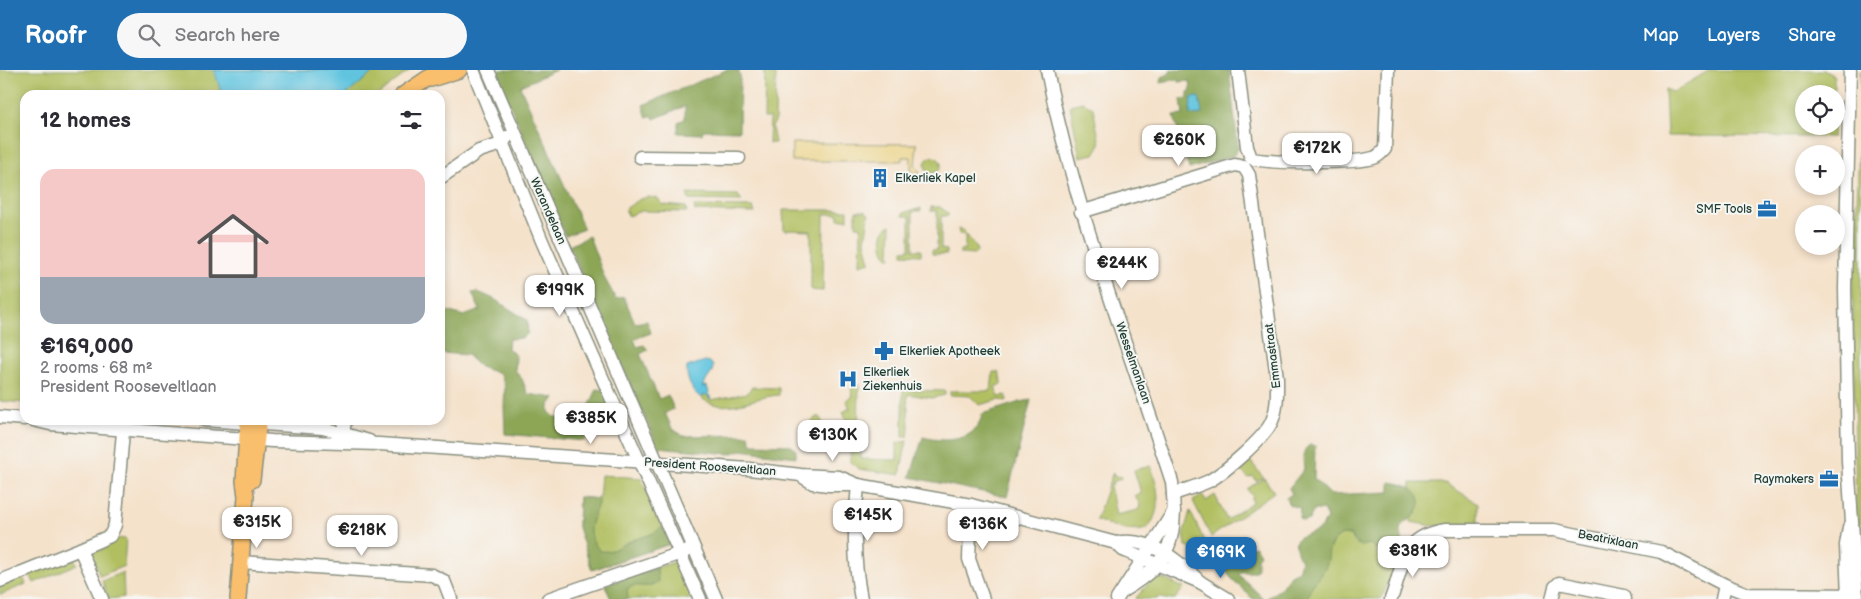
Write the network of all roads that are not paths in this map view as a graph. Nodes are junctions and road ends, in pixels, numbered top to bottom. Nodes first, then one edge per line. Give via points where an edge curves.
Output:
1 (459, 70) edge
2 (473, 70) edge
3 (488, 70) edge
4 (1048, 70) edge
5 (1238, 70) edge
6 (1388, 70) edge
7 (1850, 70) edge
8 (435, 74) edge
9 (411, 90) edge
10 (512, 129) junction
11 (502, 144) junction
12 (640, 157) dead end
13 (739, 158) dead end
14 (1247, 162) junction
15 (445, 175) edge
16 (1081, 212) junction
17 (0, 417) edge
18 (20, 419) edge
19 (123, 425) edge
20 (166, 425) edge
21 (239, 425) edge
22 (344, 425) edge
23 (253, 427) edge
24 (342, 439) junction
25 (641, 462) junction
26 (659, 464) junction
27 (858, 485) junction
28 (1173, 494) junction
29 (971, 505) junction
30 (1174, 511) junction
31 (1116, 543) junction
32 (1152, 547) junction
33 (80, 548) junction
34 (694, 548) junction
35 (680, 554) junction
36 (1166, 554) junction
37 (1143, 559) junction
38 (241, 562) junction
39 (1158, 565) junction
40 (0, 581) edge
41 (1200, 582) junction
42 (1725, 585) junction
43 (1121, 594) edge
44 (1852, 597) edge
45 (102, 599) edge
46 (238, 599) edge
47 (451, 599) edge
48 (548, 599) edge
49 (700, 599) edge
50 (716, 599) edge
51 (861, 599) edge
52 (984, 599) edge
53 (1228, 599) edge
54 (1391, 599) edge
55 (1552, 599) edge
56 (1625, 599) edge
57 (1722, 599) edge

1 - 8 main road
2 - 11 street, Warandelaan
3 - 10 street, Warandelaan
4 - 16 street, Wesselmanlaan via 1058,128
5 - 14 street, Emmastraat
6 - 14 street via 1386,142 1380,154 1369,159 1335,162
7 - 44 street via 1844,250 1851,520 1855,542
8 - 9 main road
10 - 11 street
10 - 26 street, Warandelaan
11 - 15 street via 479,151
11 - 25 street, Warandelaan
12 - 13 street
14 - 16 street
14 - 28 street, Emmastraat via 1276,368 1276,411 1256,442 1210,480
16 - 28 street, Wesselmanlaan via 1147,404
17 - 18 street
19 - 33 street via 115,525 110,536
20 - 23 street, President Rooseveltlaan
21 - 23 street, President Rooseveltlaan
22 - 24 street
23 - 24 street, President Rooseveltlaan
23 - 38 main road via 244,480 246,496
24 - 25 street, President Rooseveltlaan
25 - 26 street, President Rooseveltlaan
25 - 35 street, Warandelaan
26 - 27 street, President Rooseveltlaan via 839,477
26 - 34 street, Warandelaan
27 - 29 street, President Rooseveltlaan
27 - 51 street via 854,517 855,565
28 - 30 street, Wesselmanlaan
29 - 31 street, President Rooseveltlaan
29 - 52 street via 969,559
30 - 32 street
30 - 36 street, Wesselmanlaan via 1175,525
31 - 32 street, President Rooseveltlaan
31 - 37 street, President Rooseveltlaan
32 - 36 street, President Rooseveltlaan
32 - 37 street
33 - 40 street
33 - 45 street
34 - 35 street
34 - 50 street, Warandelaan
35 - 48 street
35 - 49 street, Warandelaan
36 - 39 street, Wesselmanlaan
36 - 41 street, President Rooseveltlaan via 1183,564
37 - 39 street, President Rooseveltlaan
37 - 43 street
38 - 46 main road
38 - 47 street via 432,575 444,581
39 - 41 street, President Rooseveltlaan
39 - 43 street, Wesselmanlaan
41 - 53 street, President Rooseveltlaan
42 - 44 street, Beatrixlaan via 1748,594
42 - 54 street, Beatrixlaan via 1662,552 1640,546 1554,530 1445,530 1433,532 1409,547
42 - 57 street
55 - 56 street via 1555,587 1560,583 1624,596

